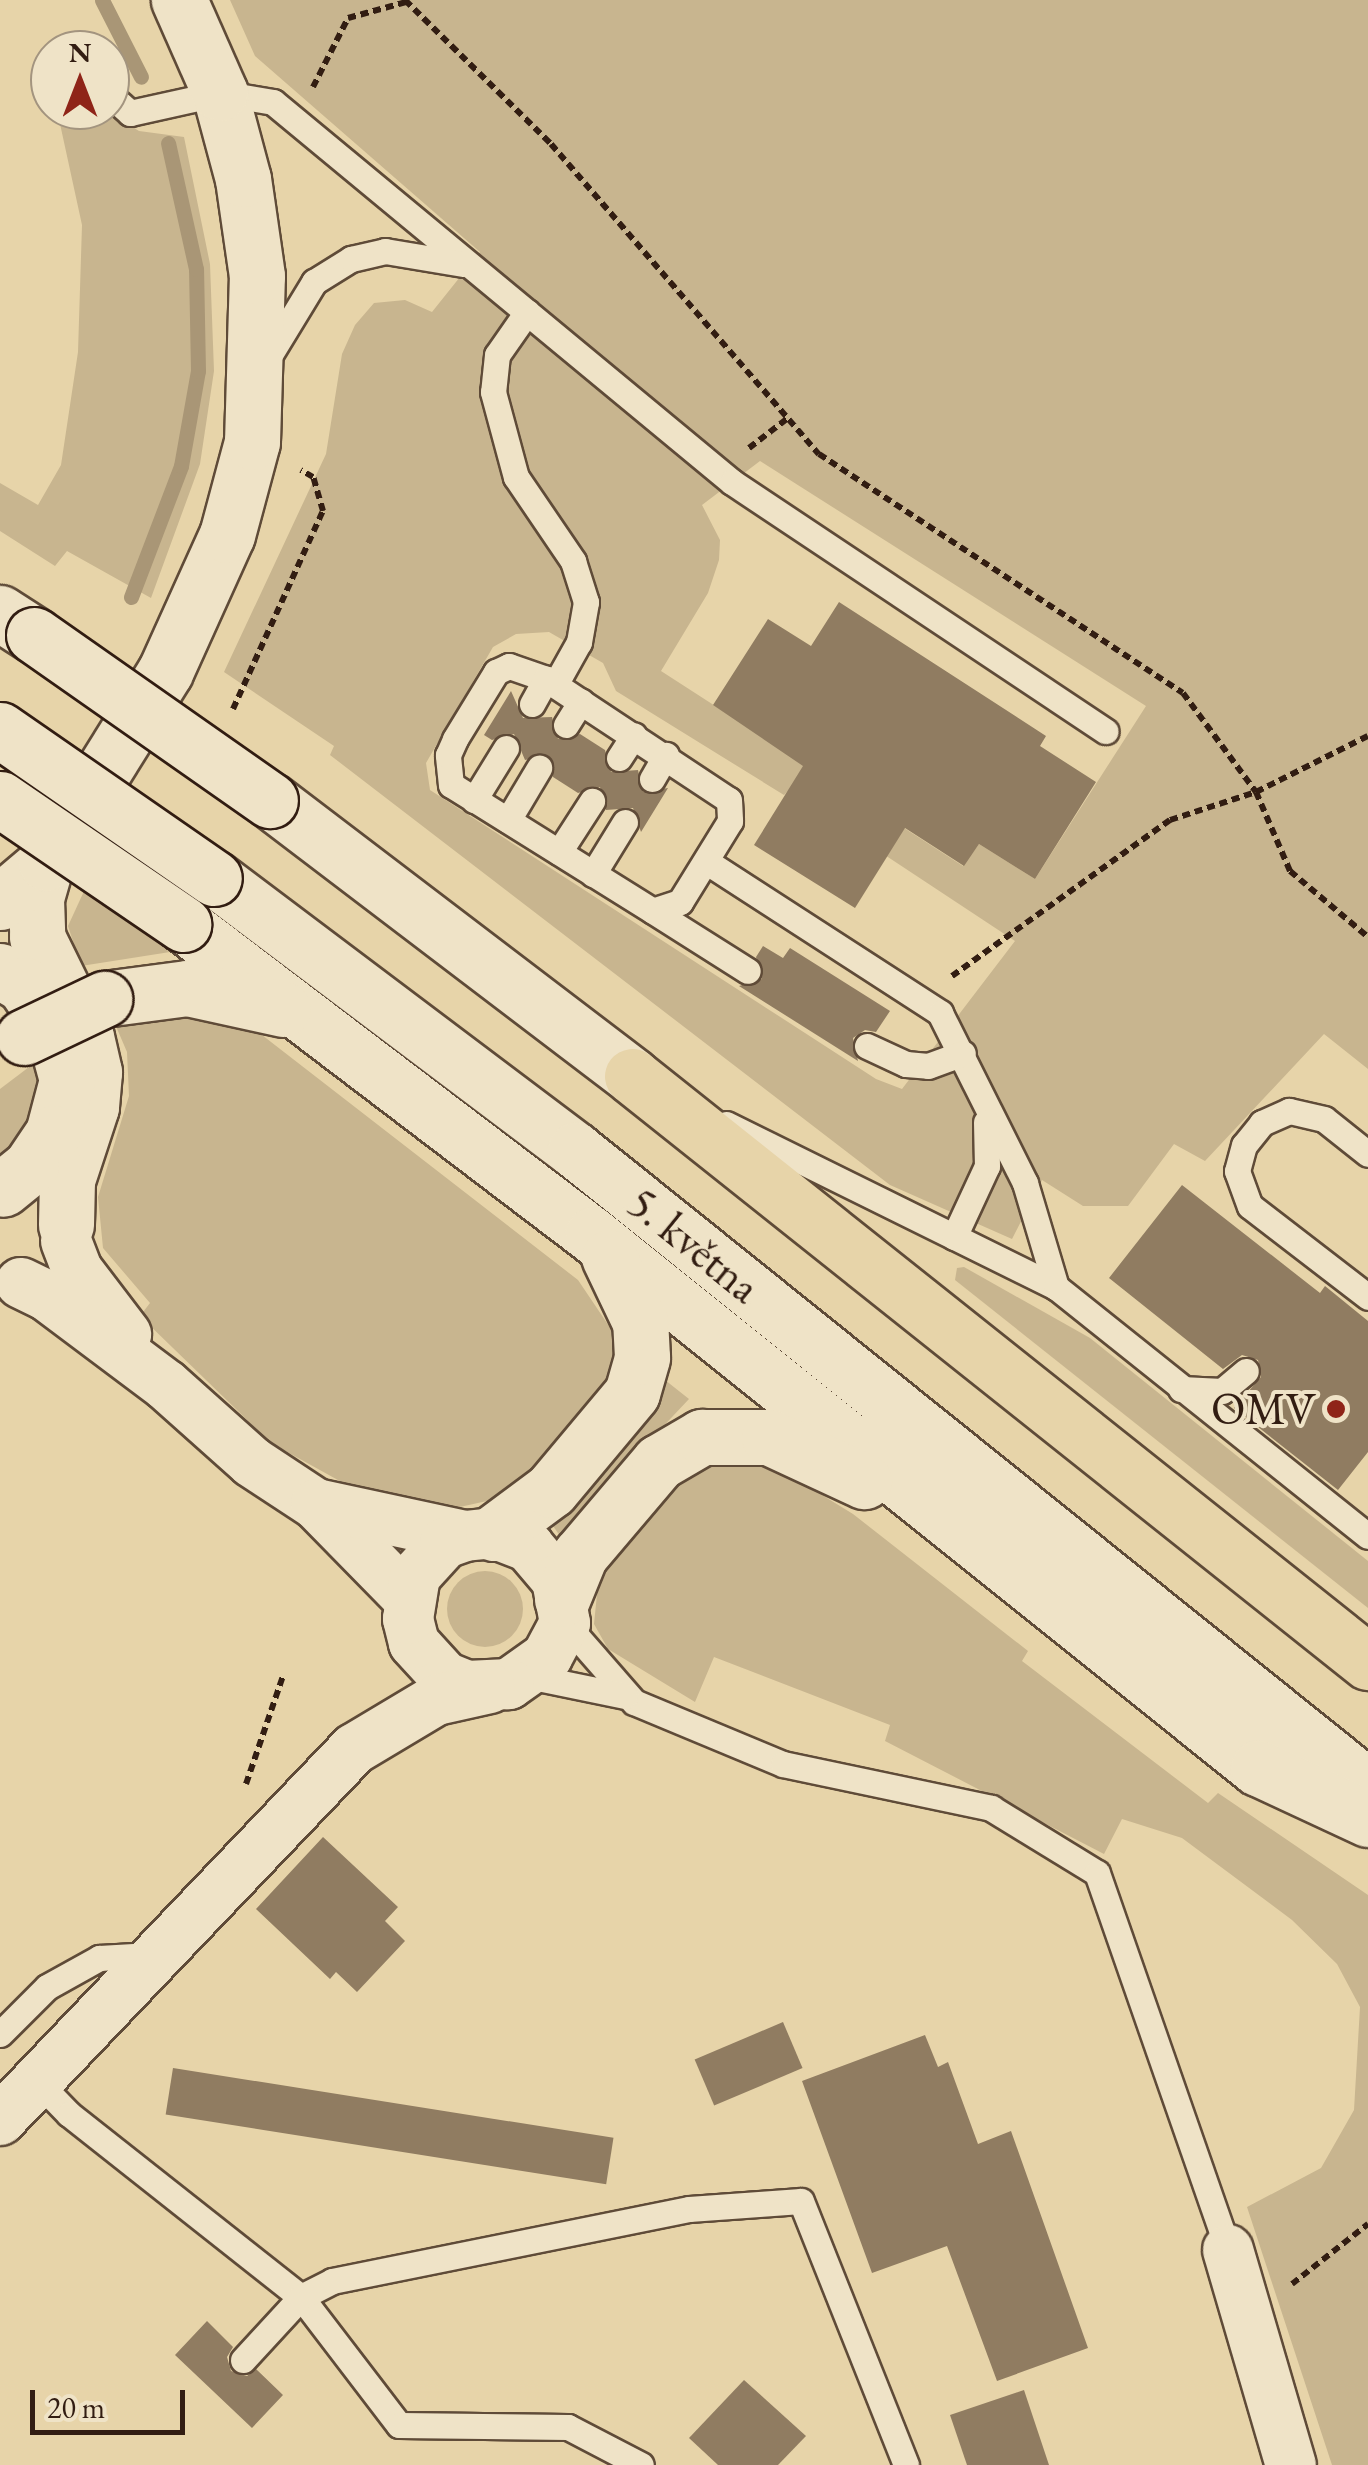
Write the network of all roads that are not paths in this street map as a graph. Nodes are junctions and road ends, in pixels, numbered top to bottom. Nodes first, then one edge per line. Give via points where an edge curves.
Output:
1 (179, 0) edge
2 (220, 93) junction
3 (130, 113) edge
4 (466, 264) junction
5 (527, 312) junction
6 (259, 379) junction
7 (17, 624) edge
8 (551, 682) junction
9 (581, 701) junction
10 (532, 704) dead end
11 (566, 725) dead end
12 (0, 730) edge
13 (1106, 731) dead end
14 (634, 735) junction
15 (506, 748) dead end
16 (666, 756) junction
17 (618, 758) dead end
18 (540, 768) dead end
19 (652, 779) dead end
20 (0, 799) edge
21 (474, 800) junction
22 (592, 801) dead end
23 (508, 820) junction
24 (625, 822) dead end
25 (559, 852) junction
26 (23, 853) edge
27 (706, 862) junction
28 (593, 874) junction
29 (0, 902) edge
30 (653, 911) junction
31 (0, 971) edge
32 (748, 971) dead end
33 (326, 1031) junction
34 (868, 1046) dead end
35 (12, 1047) edge
36 (963, 1053) junction
37 (632, 1076) junction
38 (985, 1112) junction
39 (1368, 1154) edge
40 (1, 1189) edge
41 (66, 1233) junction
42 (592, 1234) junction
43 (954, 1237) junction
44 (6, 1281) edge
45 (1056, 1287) junction
46 (1368, 1297) edge
47 (1246, 1371) dead end
48 (166, 1385) junction
49 (1181, 1389) junction
50 (316, 1504) junction
51 (952, 1524) junction
52 (479, 1534) junction
53 (1368, 1536) edge
54 (564, 1611) junction
55 (411, 1620) junction
56 (1368, 1662) edge
57 (509, 1682) junction
58 (625, 1696) junction
59 (354, 1749) junction
60 (1368, 1787) edge
61 (1368, 1819) edge
62 (156, 1955) junction
63 (0, 2034) edge
64 (36, 2080) junction
65 (0, 2120) edge
66 (1228, 2250) joint
67 (301, 2298) junction
68 (243, 2360) dead end
69 (641, 2465) edge
70 (906, 2465) edge
71 (1291, 2465) edge

1 - 2 main road
2 - 3 lane
2 - 4 lane via 273,102
2 - 6 main road via 243,178 257,276
4 - 5 lane
4 - 6 lane via 385,251 351,259 314,282 284,323
5 - 8 lane via 496,355 493,392 516,477 573,561 586,602 579,642
5 - 13 lane via 732,482
6 - 26 main road via 252,442 226,535 165,672 116,750
7 - 37 main road, 5. května, bridge via 270,800
8 - 9 lane
8 - 10 lane
8 - 21 lane via 524,666 496,672 448,754 451,785
9 - 11 lane
9 - 14 lane
12 - 60 main road, 5. května, bridge via 214,878 574,1150
14 - 16 lane
14 - 17 lane
15 - 21 lane
16 - 19 lane
16 - 27 lane via 729,800 730,821
18 - 23 lane
20 - 33 main road, bridge
21 - 23 lane
22 - 25 lane
23 - 25 lane
24 - 28 lane
25 - 28 lane
26 - 29 main road
26 - 41 main road via 36,899 37,937 86,1038 94,1072 91,1108 67,1180
27 - 30 lane via 680,902
27 - 36 lane via 922,998 940,1013
28 - 30 lane
30 - 32 lane
31 - 40 main road via 24,985 53,1028 67,1080 53,1134 31,1166
33 - 35 main road, bridge via 229,992 187,988 104,999
33 - 42 main road
34 - 36 lane via 906,1064 928,1066
36 - 38 lane
37 - 43 lane
37 - 56 highway, 5. května
38 - 43 lane via 987,1166
38 - 45 lane via 1024,1183
39 - 46 lane via 1324,1119 1289,1111 1262,1123 1244,1144 1237,1170 1250,1206
40 - 41 street via 35,1189 60,1210
41 - 44 street via 50,1270
41 - 48 street via 77,1270
42 - 51 main road
42 - 52 main road via 632,1295 642,1339 639,1376 623,1408 551,1490
43 - 45 lane
44 - 48 street
45 - 49 lane
47 - 49 lane via 1222,1391
48 - 50 street via 242,1454
49 - 53 lane
50 - 52 street
50 - 55 street
51 - 54 main road via 770,1437 702,1437 679,1446 648,1475 580,1556
51 - 61 main road via 1258,1768
52 - 54 street via 530,1547 546,1562
52 - 55 street via 428,1558
54 - 57 street via 559,1642
54 - 58 lane
55 - 57 street via 445,1677
55 - 59 street
57 - 58 lane
57 - 59 street via 436,1700
58 - 66 lane via 784,1764 991,1808 1098,1873
59 - 62 street
62 - 63 lane via 99,1958 47,1987
62 - 64 street
64 - 65 street
64 - 67 lane via 69,2114
66 - 71 street
67 - 68 lane
67 - 69 lane via 399,2426 568,2427
67 - 70 lane via 332,2281 689,2209 801,2202

